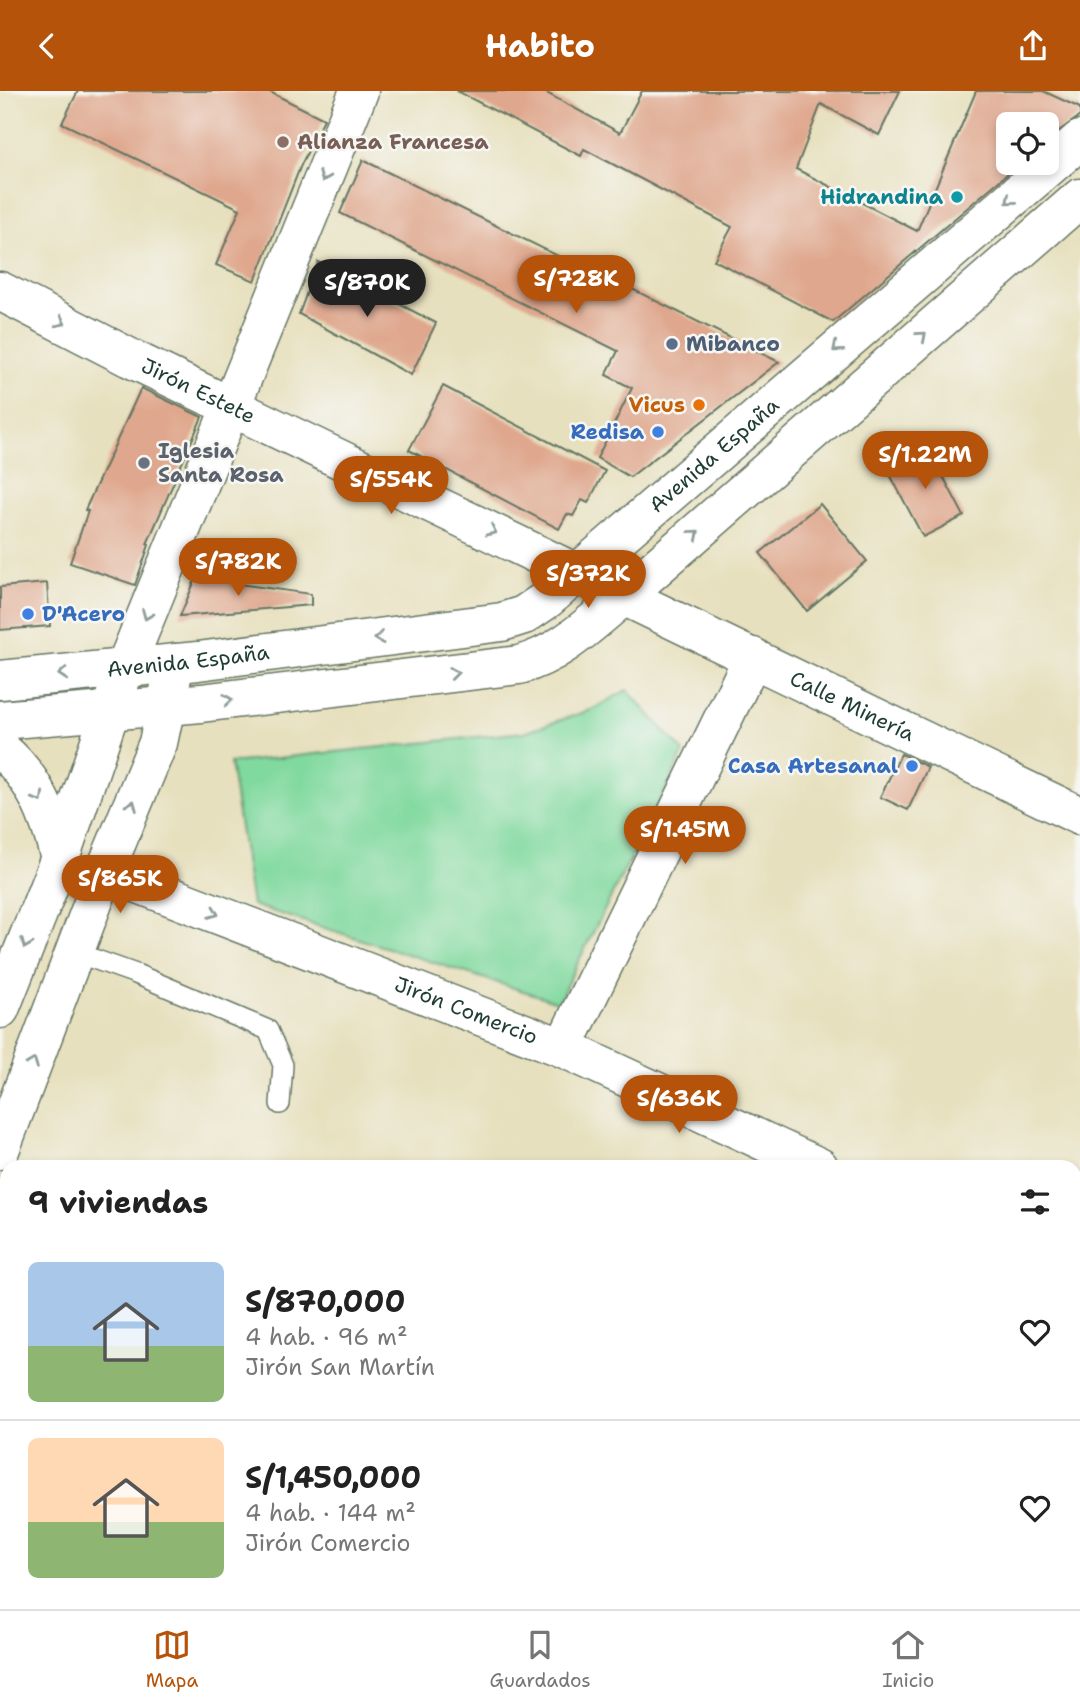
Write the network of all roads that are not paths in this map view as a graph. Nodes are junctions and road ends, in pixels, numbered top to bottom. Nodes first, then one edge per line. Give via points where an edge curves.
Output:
1 (359, 91) edge
2 (1080, 140) edge
3 (1080, 198) edge
4 (0, 291) edge
5 (231, 406) junction
6 (576, 572) junction
7 (625, 595) junction
8 (753, 657) junction
9 (175, 663) junction
10 (125, 668) junction
11 (0, 680) edge
12 (168, 706) junction
13 (111, 710) junction
14 (0, 720) edge
15 (0, 749) edge
16 (1080, 816) edge
17 (60, 858) junction
18 (105, 871) junction
19 (74, 952) junction
20 (0, 1009) edge
21 (563, 1048) junction
22 (281, 1104) dead end
23 (0, 1150) edge
24 (804, 1160) edge

1 -> 5 main road
2 -> 6 main road, Avenida España
7 -> 3 main road, Avenida España
4 -> 5 main road, Jirón Estete
5 -> 6 main road, Jirón Estete
5 -> 10 main road
6 - 7 main road, Jirón Estete
6 -> 9 main road, Avenida España via 524,615 502,622
7 - 8 main road, Calle Minería
12 -> 7 main road, Avenida España via 519,665 542,659 567,643
8 - 16 main road, Calle Minería
8 - 21 main road
9 - 10 main road, Avenida España
9 - 12 main road
10 -> 11 main road, Avenida España
10 - 13 main road
12 - 13 main road, Avenida España
18 -> 12 main road via 158,743
13 - 14 main road, Avenida España
13 - 17 main road
15 -> 17 main road via 28,778 49,816
17 -> 20 main road
18 - 19 main road
18 -> 21 main road, Jirón Comercio
19 - 22 lane via 268,1030 283,1065
23 -> 19 main road
21 - 24 main road, Jirón Comercio

